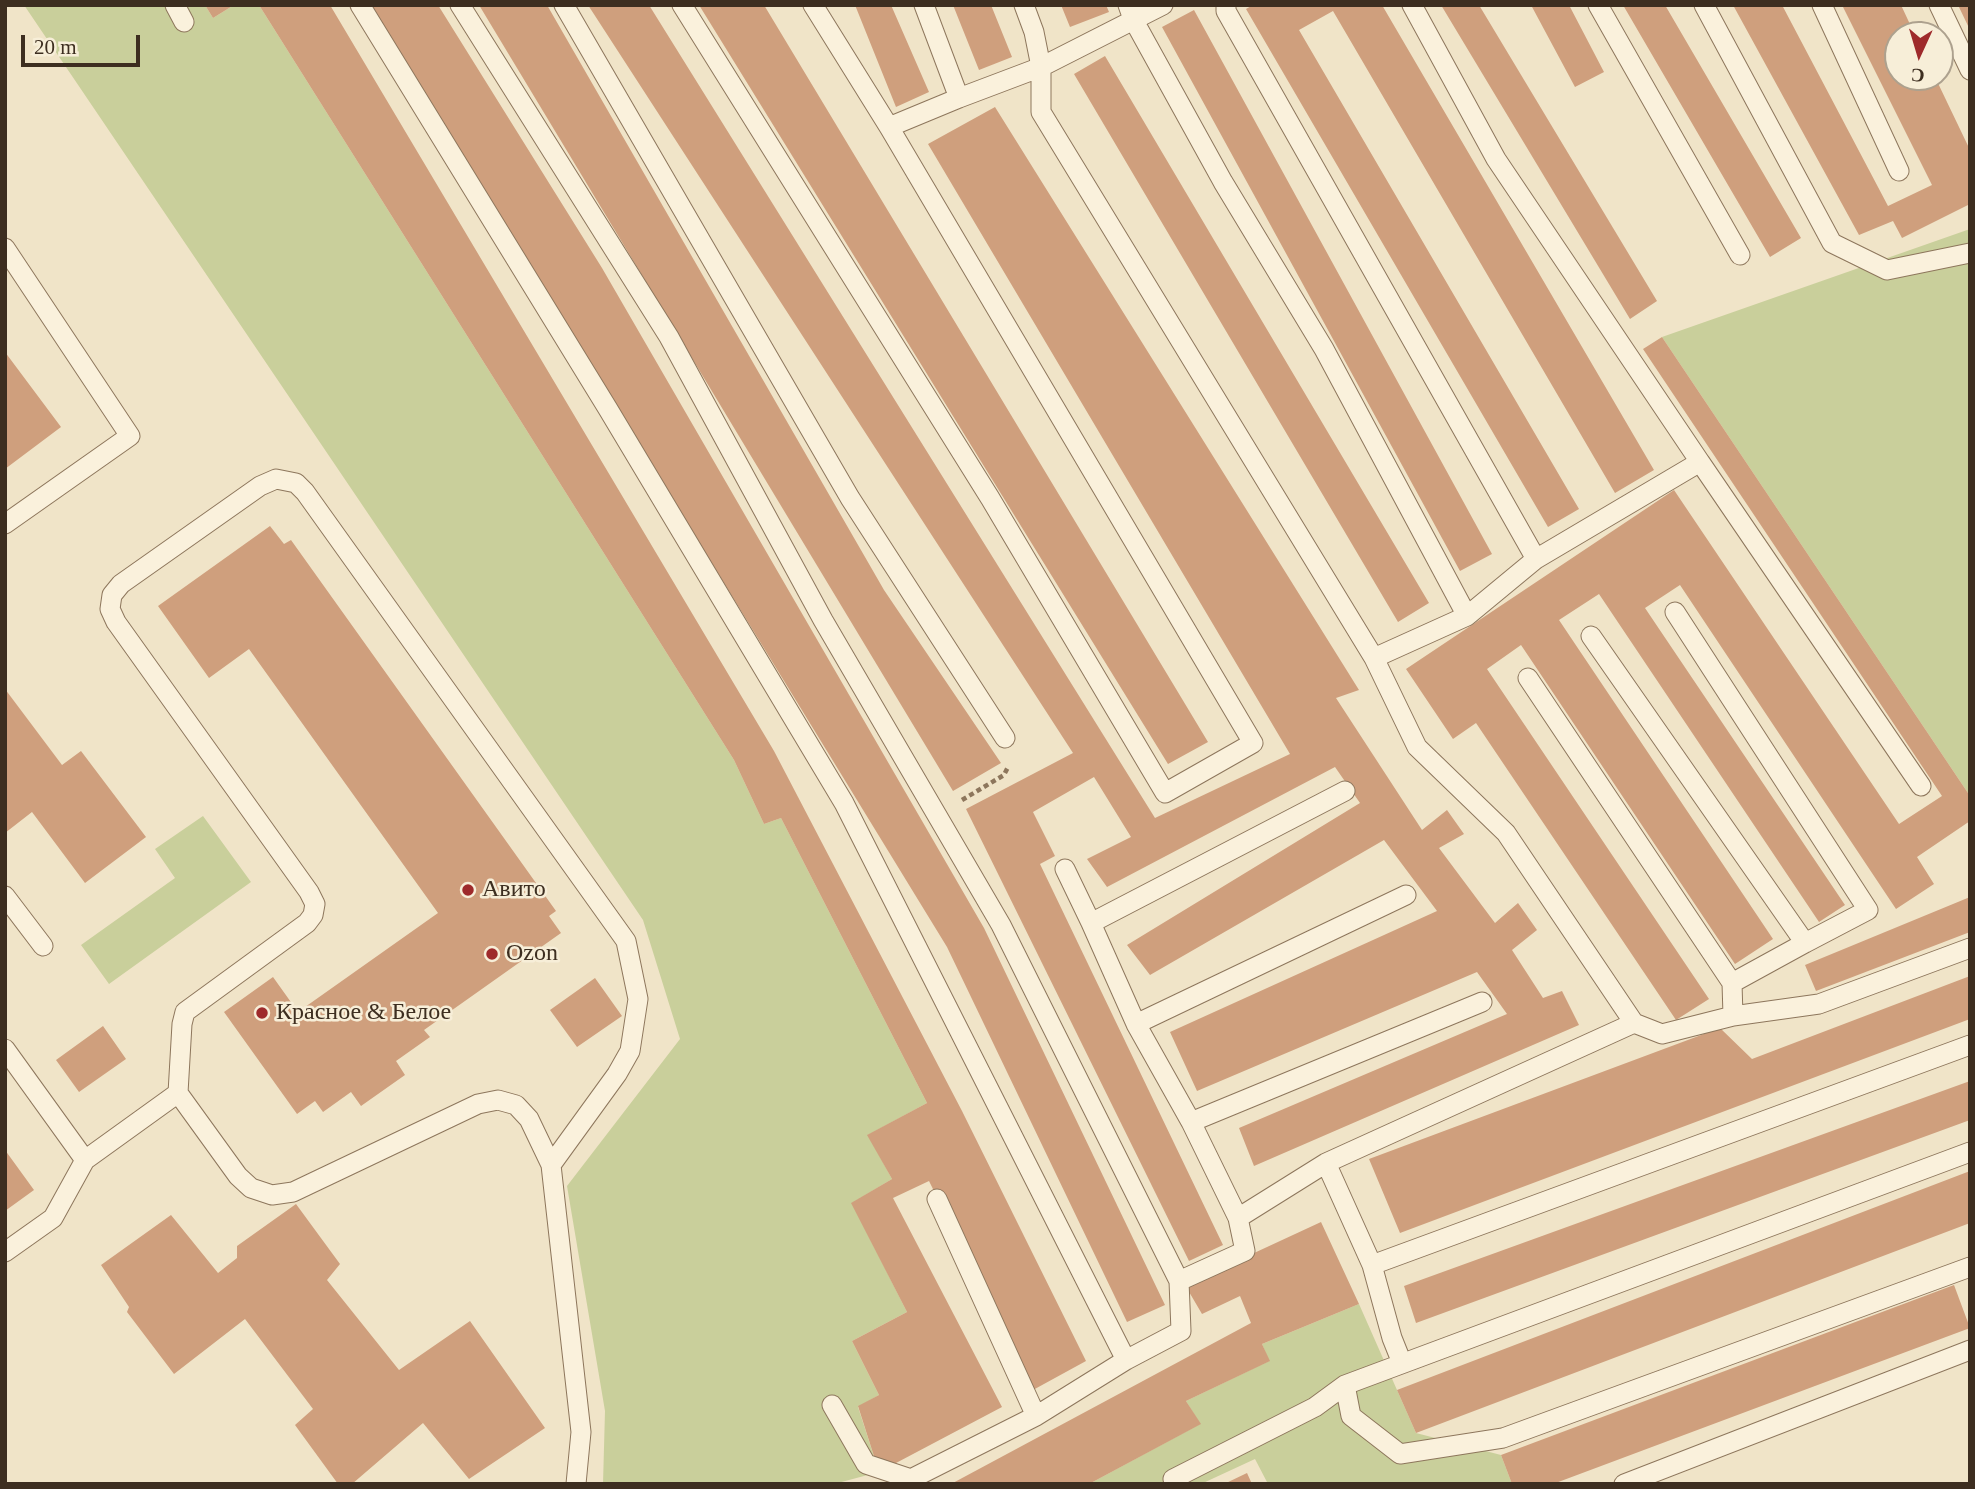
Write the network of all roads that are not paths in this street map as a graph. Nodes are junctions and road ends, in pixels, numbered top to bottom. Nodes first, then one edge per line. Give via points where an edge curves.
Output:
1 (360, 5) edge
2 (460, 5) edge
3 (564, 5) edge
4 (682, 5) edge
5 (813, 5) edge
6 (924, 5) edge
7 (1024, 5) edge
8 (1163, 5) edge
9 (1226, 5) edge
10 (1412, 5) edge
11 (1598, 5) edge
12 (1704, 5) edge
13 (1822, 5) edge
14 (1939, 5) edge
15 (1131, 12) edge
16 (1041, 67) junction
17 (1970, 70) edge
18 (959, 98) junction
19 (889, 127) junction
20 (1899, 171) dead end
21 (5, 248) edge
22 (1970, 253) edge
23 (1740, 255) dead end
24 (1700, 462) junction
25 (5, 524) edge
26 (1536, 559) junction
27 (1675, 612) dead end
28 (1466, 616) junction
29 (1591, 636) dead end
30 (1374, 658) junction
31 (1528, 678) dead end
32 (1005, 738) road end
33 (1921, 786) dead end
34 (1345, 791) dead end
35 (1065, 869) dead end
36 (1406, 895) dead end
37 (5, 896) edge
38 (1091, 923) junction
39 (1805, 943) junction
40 (43, 946) dead end
41 (1970, 948) edge
42 (1732, 983) junction
43 (1482, 1002) dead end
44 (1733, 1016) junction
45 (1634, 1023) junction
46 (1136, 1024) junction
47 (1970, 1045) edge
48 (5, 1049) edge
49 (178, 1093) junction
50 (1191, 1122) junction
51 (1970, 1152) edge
52 (85, 1160) junction
53 (1326, 1163) junction
54 (551, 1165) junction
55 (937, 1199) dead end
56 (1238, 1218) junction
57 (5, 1252) edge
58 (1372, 1265) junction
59 (1970, 1267) edge
60 (1179, 1281) junction
61 (1970, 1350) edge
62 (1126, 1360) junction
63 (1402, 1363) junction
64 (1345, 1385) junction
65 (832, 1405) dead end
66 (1036, 1416) junction
67 (576, 1484) edge
68 (1175, 1484) edge
69 (1624, 1484) edge

1 - 62 lane via 844,803
2 - 60 lane via 669,337 823,620 1002,925
3 - 32 lane via 850,498
4 - 19 lane via 990,498 1165,793 1253,743
5 - 19 lane
6 - 18 lane
7 - 16 lane
8 - 15 lane
9 - 26 lane
10 - 24 lane via 1496,159
11 - 23 lane
12 - 22 lane via 1832,243 1887,270
13 - 20 lane
14 - 17 lane
15 - 16 lane
15 - 28 lane via 1223,182 1324,349
16 - 18 lane
16 - 30 lane via 1041,112
18 - 19 lane
21 - 25 lane via 130,436
24 - 26 lane
24 - 33 lane
26 - 28 lane
27 - 39 lane via 1868,910
28 - 30 lane
29 - 39 lane
30 - 45 lane via 1417,747 1506,833
31 - 42 lane
34 - 38 lane
35 - 38 lane
36 - 46 lane
37 - 40 lane
38 - 46 lane
39 - 42 lane
41 - 44 lane via 1819,1004
42 - 44 lane
43 - 50 lane
44 - 45 lane via 1662,1034
45 - 53 lane
46 - 50 lane
47 - 58 lane
48 - 52 lane
49 - 52 lane
49 - 54 lane via 238,1176 251,1188 272,1195 293,1192 478,1104 498,1100 516,1105 529,1119
49 - 54 lane via 185,1012 307,923 315,904 116,622 110,609 112,595 121,584 276,479 296,483 305,492 625,941 638,999 630,1051
50 - 56 lane
51 - 63 lane
52 - 57 lane via 53,1218
53 - 56 lane
53 - 58 lane
54 - 67 lane via 581,1432
55 - 66 lane
56 - 60 lane via 1245,1251
58 - 63 lane
59 - 64 lane via 1503,1438 1400,1454 1351,1416
60 - 62 lane via 1181,1331
61 - 69 lane
62 - 66 lane
63 - 64 lane
64 - 68 lane via 1315,1407 1173,1479
65 - 66 lane via 866,1464 911,1479

